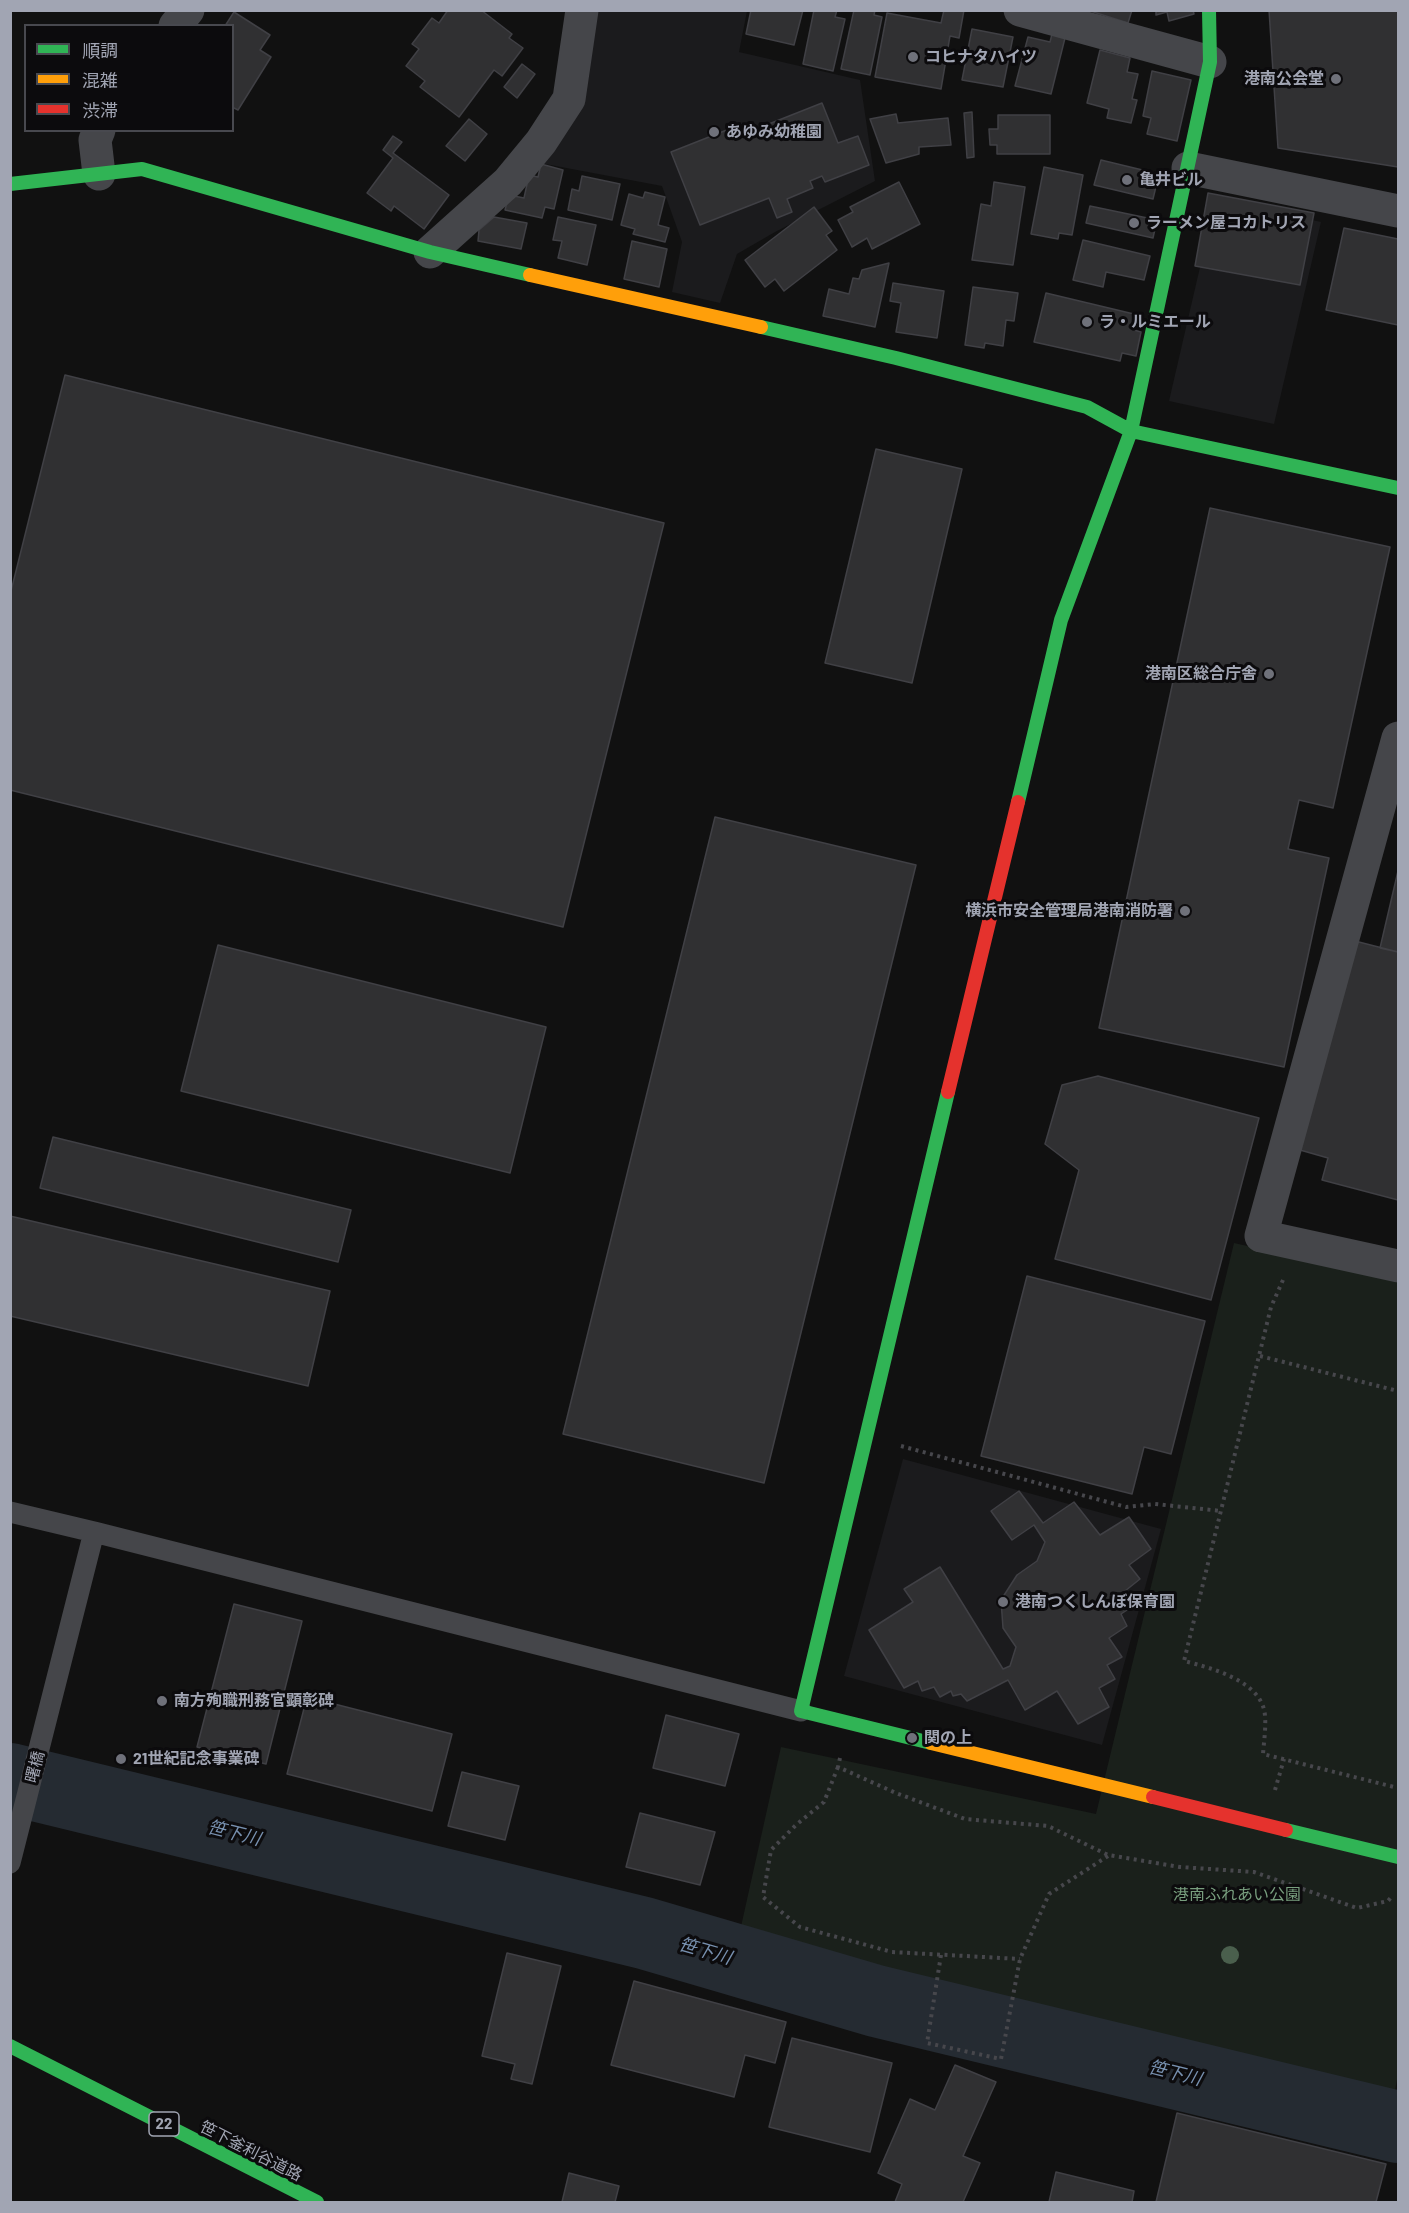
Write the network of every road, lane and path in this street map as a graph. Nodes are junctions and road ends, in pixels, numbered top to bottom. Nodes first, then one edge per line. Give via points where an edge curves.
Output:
1 (188, 10) edge
2 (582, 10) edge
3 (1020, 10) edge
4 (1209, 10) edge
5 (177, 24) edge
6 (1210, 62) junction
7 (98, 132) edge
8 (1188, 168) junction
9 (99, 174) junction
10 (10, 184) edge
11 (1398, 211) edge
12 (430, 252) junction
13 (1131, 431) junction
14 (1398, 488) edge
15 (1398, 738) edge
16 (1299, 1245) junction
17 (1398, 1266) edge
18 (1260, 1356) junction
19 (1398, 1391) edge
20 (895, 1444) dead end
21 (1221, 1511) junction
22 (10, 1512) edge
23 (94, 1532) junction
24 (801, 1711) junction
25 (846, 1722) junction
26 (838, 1767) junction
27 (1398, 1788) edge
28 (1108, 1855) junction
29 (1398, 1857) edge
30 (10, 1863) edge
31 (1393, 1893) dead end
32 (941, 1955) junction
33 (1020, 1959) junction
34 (10, 2046) edge
35 (317, 2202) edge

1 - 5 street
2 - 12 street via 569,99 564,107 542,142 508,182
3 - 6 street
4 - 6 street
6 - 8 street
7 - 9 street via 95,140
8 - 11 street
8 - 13 street
9 - 10 street
9 - 12 street via 142,169
12 - 13 street via 918,363 1087,407
13 - 14 street
13 - 24 street via 1061,620
15 - 16 street via 1261,1236
16 - 17 street
16 - 18 path via 1271,1307
18 - 19 path
18 - 21 path
20 - 21 path via 1126,1507 1155,1504
21 - 27 path via 1184,1661 1211,1668 1255,1691 1266,1713 1263,1754
22 - 23 lane
23 - 24 lane
23 - 30 lane, 曙橋
24 - 25 street
25 - 26 path
25 - 29 street
26 - 28 path via 965,1819 1048,1826
26 - 32 path via 824,1802 771,1850 763,1897 800,1927 892,1952
28 - 31 path via 1180,1867 1254,1872 1357,1908 1388,1901
28 - 33 path via 1048,1894
32 - 33 path
32 - 33 path via 927,2043 1001,2059
34 - 35 street, 笹下釜利谷道路 / 22

